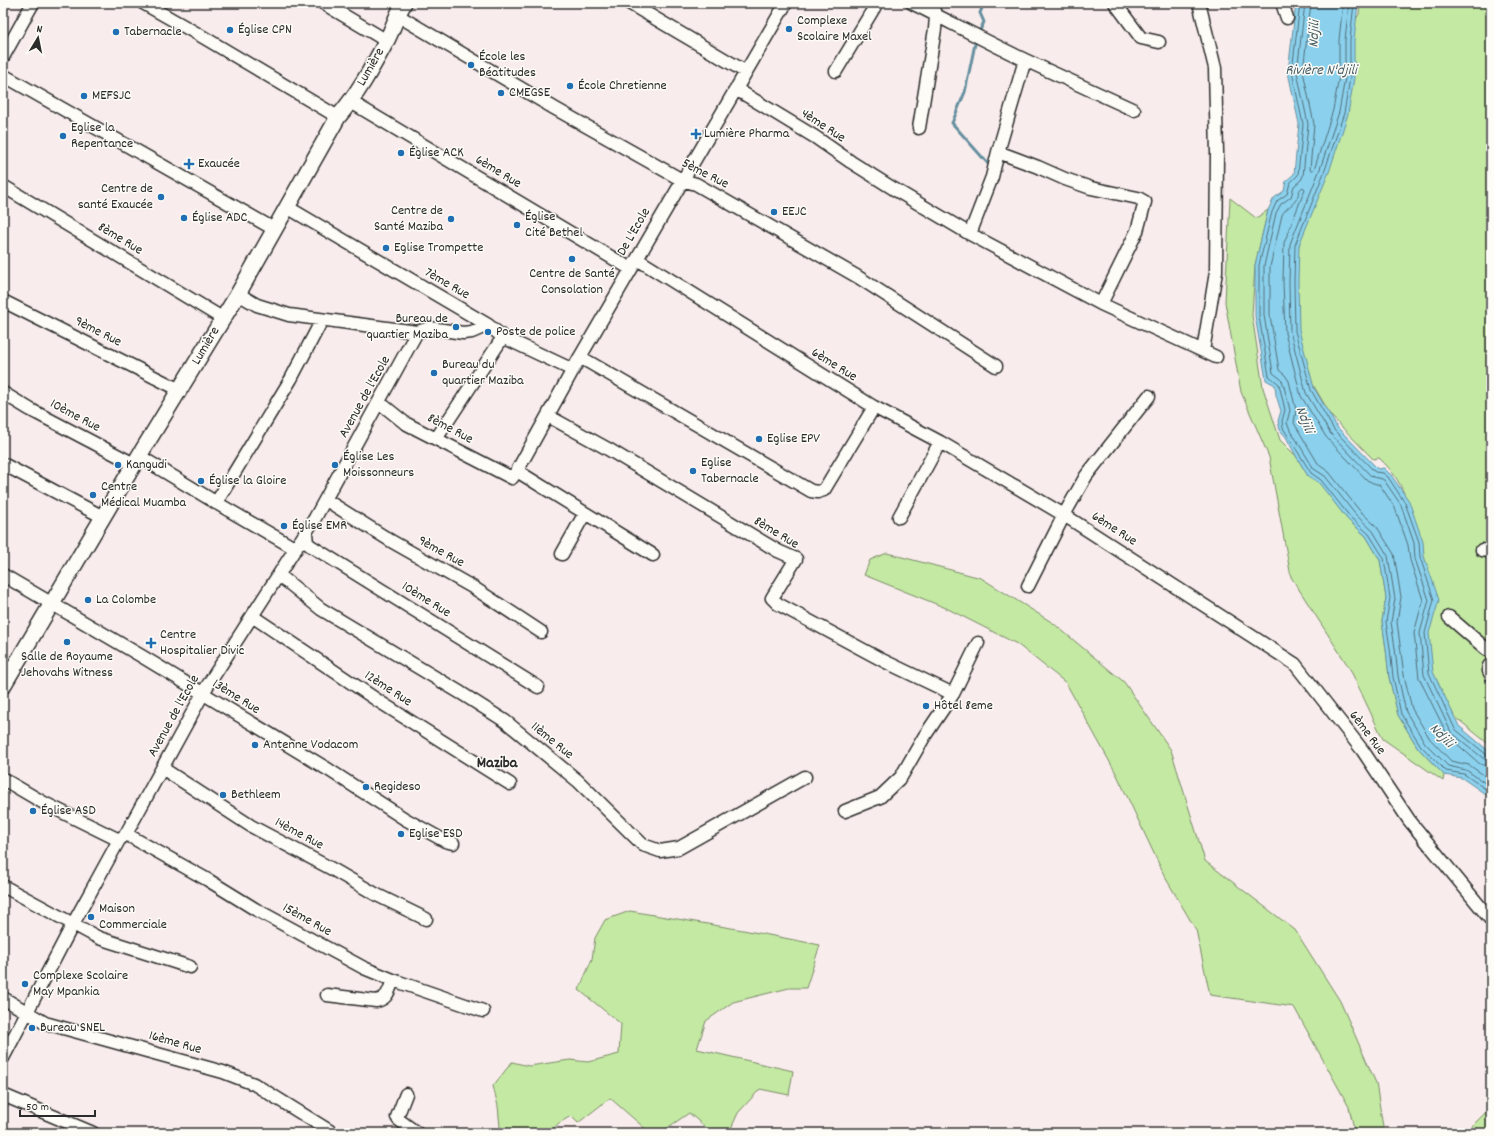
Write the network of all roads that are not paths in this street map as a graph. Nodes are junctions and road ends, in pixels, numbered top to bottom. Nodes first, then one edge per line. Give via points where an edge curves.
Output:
1 (33, 3) edge
2 (143, 3) edge
3 (323, 3) edge
4 (629, 3) edge
5 (786, 3) edge
6 (877, 3) edge
7 (912, 3) edge
8 (933, 3) edge
9 (1115, 3) edge
10 (1199, 3) edge
11 (1282, 3) edge
12 (400, 9) edge
13 (936, 16) junction
14 (1287, 18) dead end
15 (386, 41) junction
16 (1159, 42) dead end
17 (3, 57) edge
18 (1026, 60) junction
19 (836, 71) dead end
20 (746, 72) junction
21 (3, 75) edge
22 (736, 89) junction
23 (351, 102) junction
24 (1134, 110) dead end
25 (338, 117) junction
26 (919, 128) dead end
27 (998, 152) junction
28 (682, 180) junction
29 (3, 186) edge
30 (287, 207) junction
31 (274, 229) junction
32 (970, 234) junction
33 (634, 264) junction
34 (238, 294) junction
35 (3, 301) edge
36 (1101, 304) junction
37 (222, 318) junction
38 (322, 320) junction
39 (488, 325) junction
40 (417, 332) junction
41 (503, 337) junction
42 (1203, 351) junction
43 (580, 357) junction
44 (1216, 357) dead end
45 (996, 366) dead end
46 (573, 370) junction
47 (180, 390) junction
48 (3, 393) edge
49 (1149, 396) dead end
50 (379, 402) junction
51 (874, 407) junction
52 (548, 416) junction
53 (436, 439) junction
54 (940, 442) junction
55 (137, 460) junction
56 (3, 464) edge
57 (514, 474) junction
58 (326, 500) junction
59 (216, 503) junction
60 (585, 514) junction
61 (1064, 515) junction
62 (103, 517) junction
63 (899, 517) dead end
64 (306, 533) junction
65 (296, 548) junction
66 (562, 554) dead end
67 (653, 555) dead end
68 (3, 575) edge
69 (279, 575) junction
70 (1028, 586) dead end
71 (52, 604) junction
72 (252, 616) junction
73 (1449, 617) dead end
74 (541, 632) dead end
75 (978, 643) dead end
76 (1491, 653) edge
77 (1491, 664) edge
78 (1491, 675) edge
79 (3, 686) edge
80 (538, 687) dead end
81 (203, 694) junction
82 (953, 694) junction
83 (162, 768) junction
84 (805, 777) dead end
85 (3, 778) edge
86 (510, 784) dead end
87 (845, 811) dead end
88 (122, 837) junction
89 (453, 844) dead end
90 (3, 886) edge
91 (426, 919) dead end
92 (1491, 920) edge
93 (72, 924) junction
94 (190, 967) dead end
95 (393, 980) junction
96 (327, 996) dead end
97 (3, 998) edge
98 (483, 1011) dead end
99 (27, 1012) junction
100 (3, 1058) edge
101 (406, 1094) dead end
102 (3, 1095) edge
103 (92, 1133) edge
104 (333, 1133) edge
105 (417, 1133) edge

1 - 17 street
2 - 25 street
3 - 15 street
4 - 20 street
5 - 20 street, De L'Ecole
6 - 19 street
7 - 13 street
8 - 13 street
9 - 16 street via 1141,38
10 - 42 street via 1215,68 1217,153 1216,272
11 - 14 street
12 - 15 street, Lumière
12 - 28 street, 5ème Rue via 554,108
13 - 18 street
13 - 26 street
15 - 23 street, Lumière
18 - 24 street
18 - 27 street
20 - 22 street, De L'Ecole
21 - 31 street
22 - 28 street, De L'Ecole
22 - 32 street, 4ème Rue
23 - 25 street, Lumière
23 - 33 street, 6ème Rue
25 - 30 street, Lumière
27 - 32 street via 992,177
27 - 36 street via 1065,179 1145,202 1137,231
28 - 33 street, De L'Ecole
28 - 45 street, 5ème Rue via 696,184 858,277
29 - 37 street, 8ème Rue
30 - 31 street, Lumière
30 - 39 street, 7ème Rue
31 - 34 street, Lumière
32 - 36 street, 4ème Rue
33 - 43 street, De L'Ecole
33 - 51 street, 6ème Rue
34 - 37 street, Lumière
34 - 38 street via 257,305 281,313
35 - 47 street, 9ème Rue
36 - 42 street, 4ème Rue
37 - 47 street, Lumière
38 - 40 street
38 - 59 street via 291,379
39 - 40 street via 463,334 430,328
39 - 41 street, 7ème Rue
40 - 50 street, Avenue de l'Ecole
41 - 46 street, 7ème Rue
41 - 53 street
42 - 44 street, 4ème Rue
43 - 46 street, De L'Ecole
43 - 51 street via 811,491 824,490
46 - 52 street, De L'Ecole
47 - 55 street, Lumière
48 - 55 street, 10ème Rue via 31,410
49 - 61 street via 1086,476
50 - 53 street, 8ème Rue via 405,423
50 - 58 street, Avenue de l'Ecole
51 - 54 street, 6ème Rue
52 - 57 street, De L'Ecole
52 - 82 street, 8ème Rue via 796,560 772,598 778,604 877,658
53 - 57 street, 8ème Rue
54 - 61 street, 6ème Rue
54 - 63 street
55 - 59 street, 10ème Rue
55 - 62 street, Lumière
56 - 62 street
57 - 60 street, 8ème Rue
58 - 64 street, Avenue de l'Ecole
58 - 74 street, 9ème Rue via 391,541 474,588
59 - 65 street, 10ème Rue
60 - 66 street
60 - 67 street, 8ème Rue
61 - 70 street
61 - 92 street, 6ème Rue via 1294,664 1363,751 1409,820
62 - 71 street, Lumière
64 - 65 street, Avenue de l'Ecole
64 - 80 street, 10ème Rue via 307,543 311,546
65 - 69 street, Avenue de l'Ecole
68 - 71 street, 13ème Rue
69 - 72 street, Avenue de l'Ecole
69 - 84 street, 11ème Rue via 322,609 505,721 578,781 643,845 660,851 679,848
71 - 79 street, Lumière
71 - 81 street, 13ème Rue
72 - 81 street, Avenue de l'Ecole
72 - 86 street, 12ème Rue via 380,702
73 - 76 street
75 - 82 street
77 - 78 street via 1488,671
81 - 83 street, Avenue de l'Ecole
81 - 89 street, 13ème Rue via 405,819
82 - 87 street via 900,777 880,797
83 - 88 street, Avenue de l'Ecole
83 - 91 street, 14ème Rue via 251,826
85 - 88 street, 15ème Rue via 44,803
88 - 93 street, Avenue de l'Ecole
88 - 95 street, 15ème Rue via 208,880 342,957
90 - 93 street
93 - 94 street via 99,938
93 - 99 street, Avenue de l'Ecole
95 - 96 street via 382,1000
95 - 98 street, 15ème Rue
97 - 99 street, 16ème Rue
99 - 100 street, Avenue de l'Ecole
99 - 104 street, 16ème Rue via 44,1023 223,1072 254,1084
101 - 105 street via 397,1117
102 - 103 street

